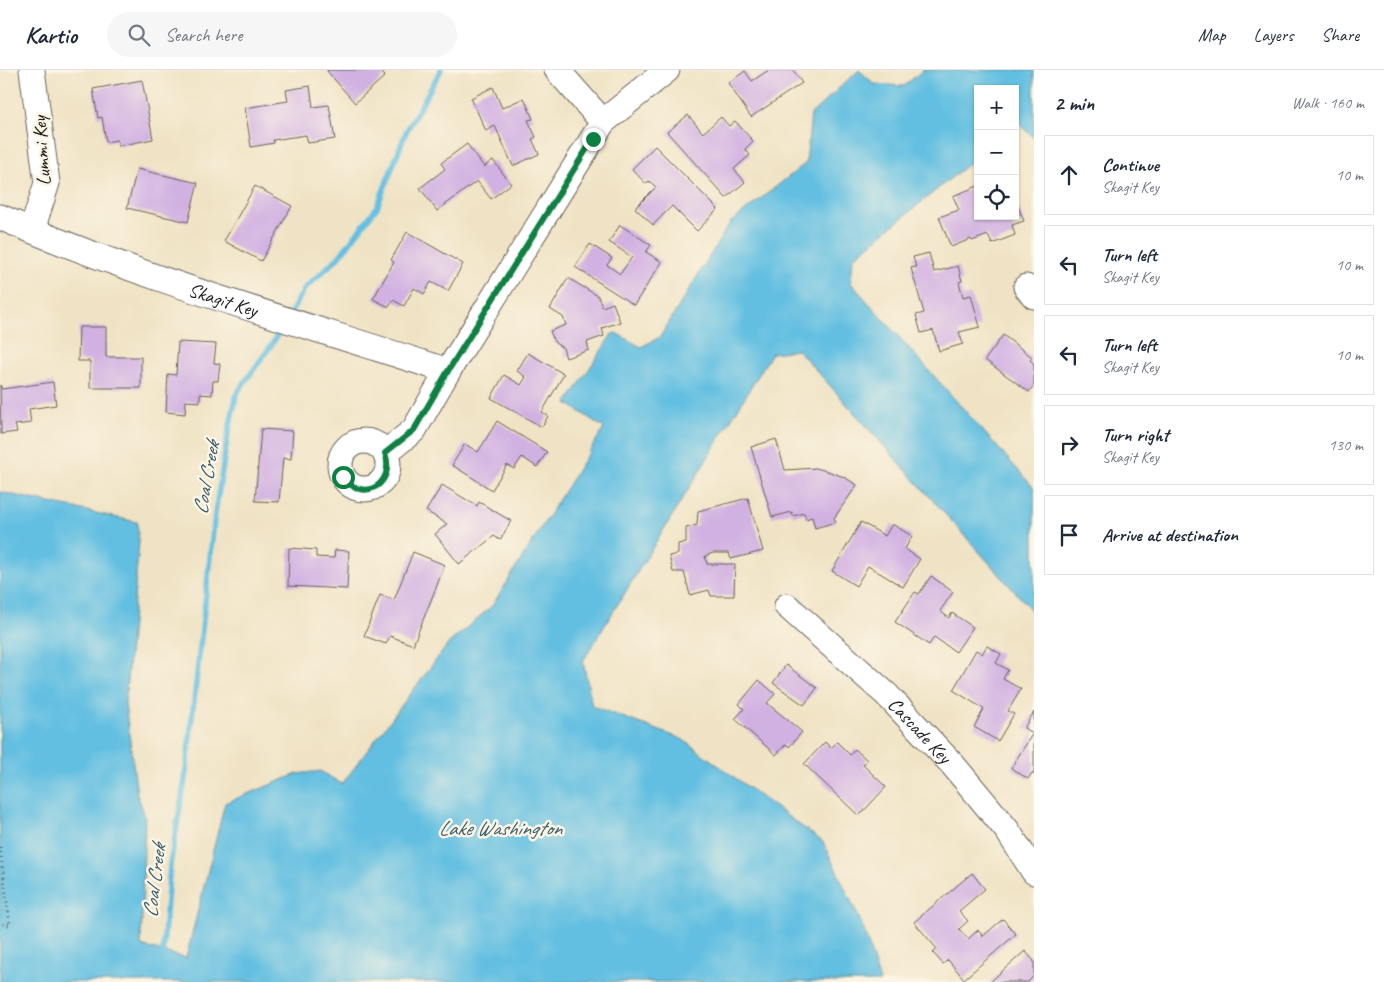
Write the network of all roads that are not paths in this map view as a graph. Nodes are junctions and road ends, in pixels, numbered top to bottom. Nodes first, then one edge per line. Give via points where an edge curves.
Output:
1 (32, 70) edge
2 (557, 70) edge
3 (667, 70) edge
4 (603, 122) junction
5 (0, 217) edge
6 (32, 230) junction
7 (448, 371) junction
8 (385, 453) dead end
9 (787, 606) dead end
10 (1034, 872) edge

1 - 6 street, Lummi Key via 47,184
2 - 4 street
3 - 4 street
4 - 7 street
5 - 6 street, Skagit Key
6 - 7 street, Skagit Key via 188,288
7 - 8 street via 414,430
9 - 10 street, Cascade Key via 887,695 954,765 1007,830

